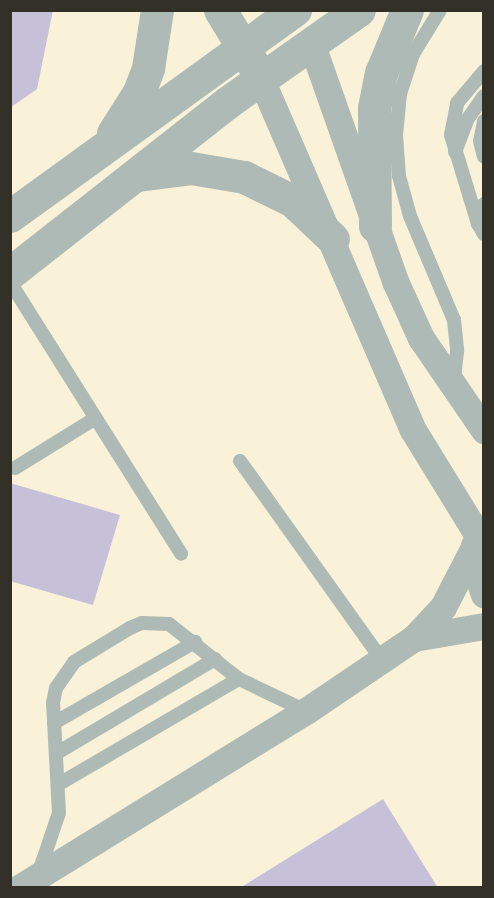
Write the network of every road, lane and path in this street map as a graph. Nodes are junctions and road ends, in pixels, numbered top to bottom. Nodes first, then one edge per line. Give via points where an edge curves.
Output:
1 (157, 10) edge
2 (220, 10) edge
3 (359, 10) edge
4 (407, 10) edge
5 (440, 10) edge
6 (293, 11) edge
7 (312, 45) junction
8 (244, 46) junction
9 (483, 71) edge
10 (261, 79) junction
11 (483, 96) edge
12 (483, 121) edge
13 (455, 152) junction
14 (96, 153) junction
15 (483, 157) edge
16 (137, 176) junction
17 (483, 204) edge
18 (10, 216) edge
19 (375, 226) junction
20 (482, 233) edge
21 (333, 239) junction
22 (10, 273) edge
23 (10, 282) edge
24 (453, 390) junction
25 (96, 418) junction
26 (483, 430) edge
27 (240, 461) dead end
28 (15, 468) dead end
29 (478, 533) edge
30 (182, 554) dead end
31 (483, 594) edge
32 (483, 626) edge
33 (414, 638) junction
34 (195, 642) junction
35 (215, 659) junction
36 (382, 660) junction
37 (239, 679) junction
38 (306, 711) junction
39 (54, 723) junction
40 (57, 753) junction
41 (59, 784) junction
42 (28, 882) edge

1 - 14 street via 154,44 139,92
2 - 8 street
3 - 7 street
4 - 19 street via 392,40 374,108
5 - 24 lane via 413,54 400,94 396,135 399,176 410,216 457,336
6 - 7 street
6 - 8 street
7 - 10 street
7 - 19 street
8 - 10 street
8 - 14 street
9 - 13 lane via 457,103 451,127
10 - 16 street
10 - 21 street
11 - 13 lane via 467,120
12 - 15 lane
13 - 20 lane
14 - 18 street
16 - 21 street via 190,168 244,177 293,201
16 - 22 street
17 - 20 lane
19 - 24 street via 417,329
21 - 29 street via 413,430
23 - 25 lane
24 - 26 street
25 - 28 lane
25 - 30 lane
27 - 36 lane
29 - 31 street via 474,564
29 - 33 street via 442,606
32 - 33 street
33 - 36 street
34 - 35 lane
34 - 39 lane
34 - 39 lane via 169,624 142,623 130,628 63,674 53,703
35 - 37 lane
35 - 40 lane
36 - 38 street
37 - 38 lane
37 - 41 lane
38 - 42 street
39 - 40 lane
40 - 41 lane
41 - 42 lane via 59,813

